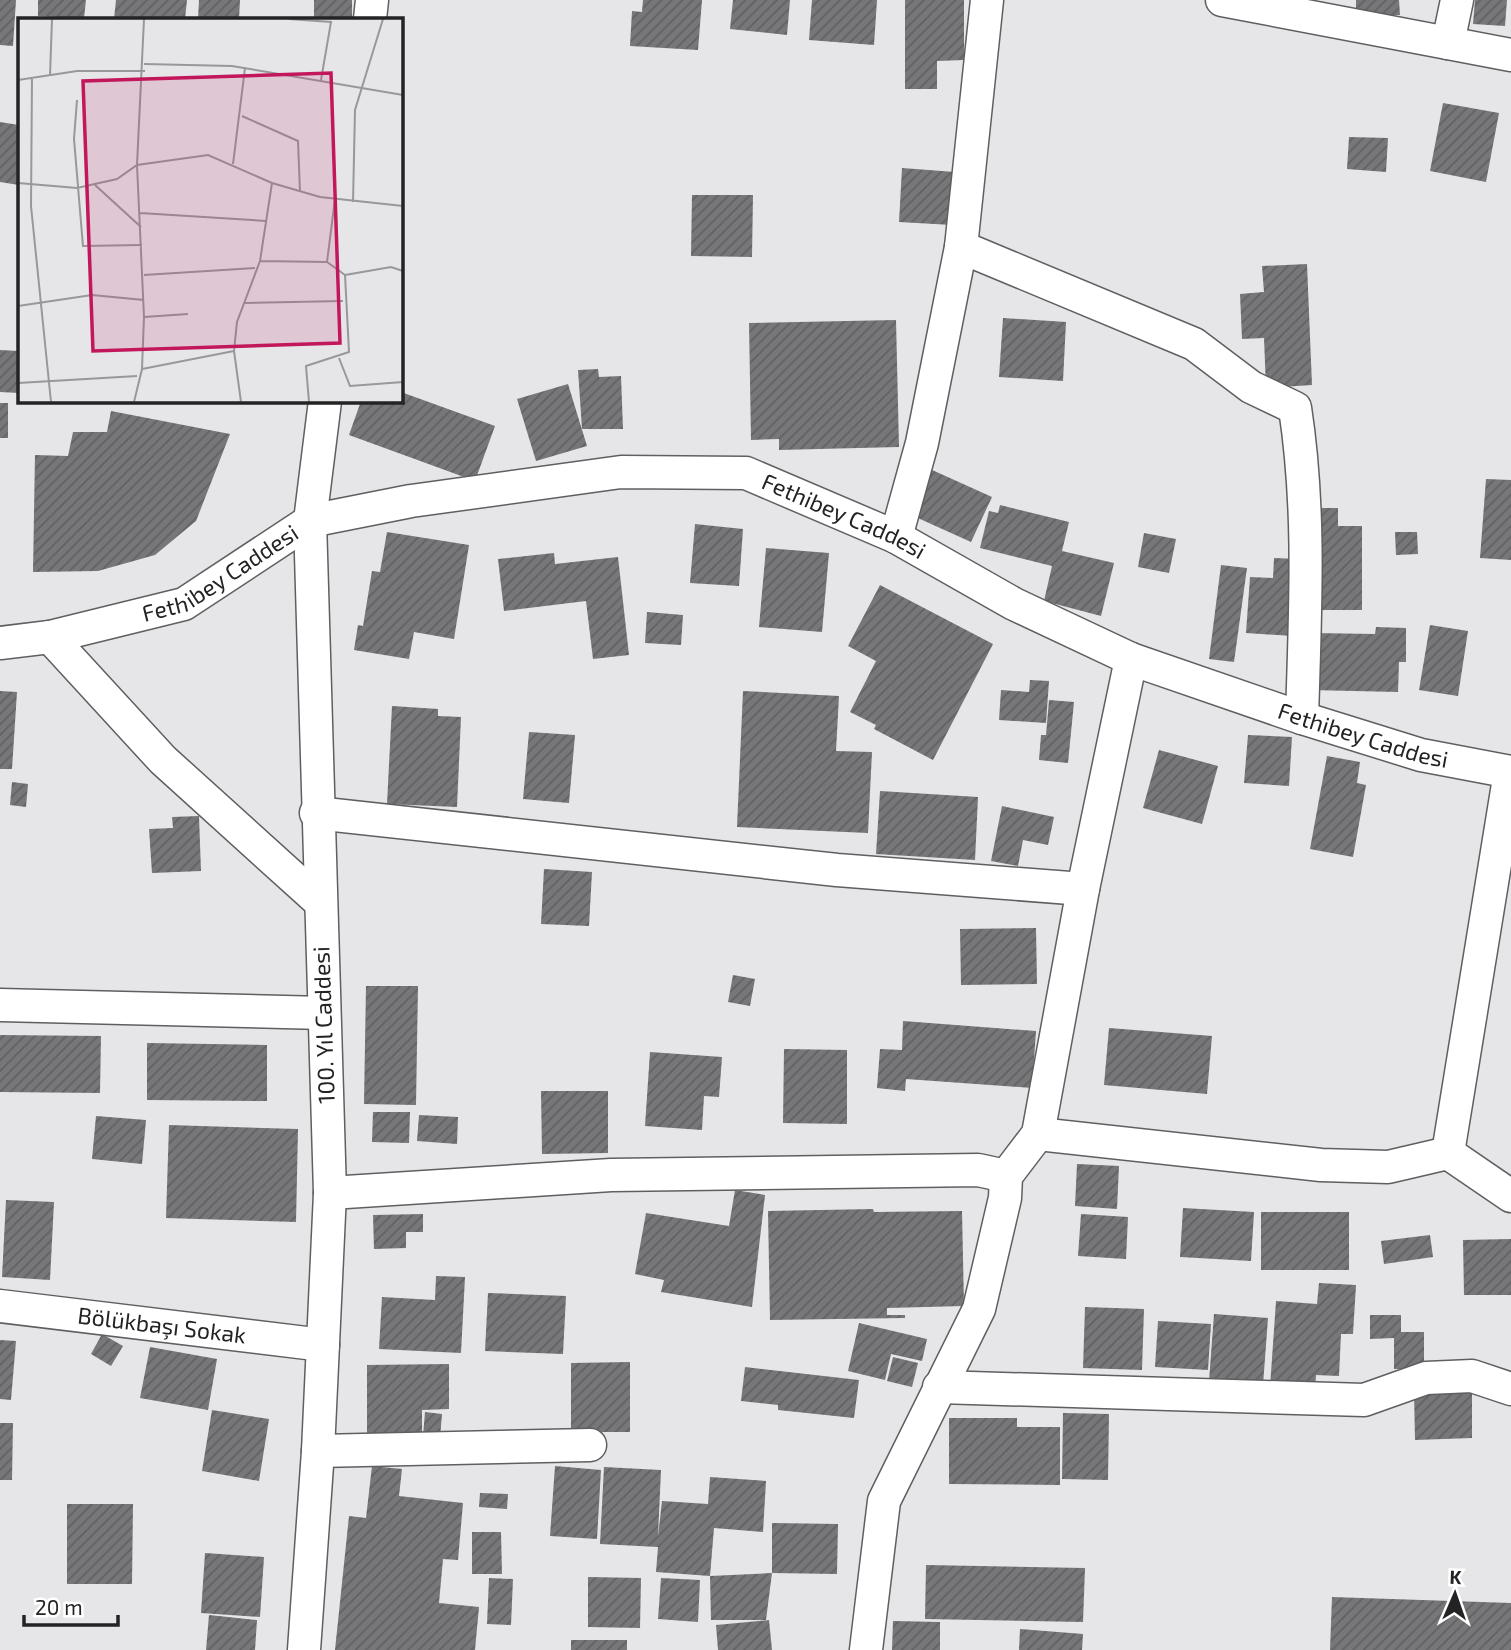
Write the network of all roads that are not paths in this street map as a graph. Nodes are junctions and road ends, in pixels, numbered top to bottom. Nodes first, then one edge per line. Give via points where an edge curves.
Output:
1 (372, 0) edge
2 (987, 0) edge
3 (1222, 0) edge
4 (1457, 0) edge
5 (370, 18) edge
6 (1448, 43) junction
7 (1511, 55) edge
8 (961, 247) junction
9 (325, 402) edge
10 (310, 521) junction
11 (896, 537) junction
12 (50, 637) junction
13 (0, 643) edge
14 (1132, 659) junction
15 (1301, 718) junction
16 (1511, 772) edge
17 (316, 813) junction
18 (1083, 889) junction
19 (320, 902) junction
20 (0, 1005) edge
21 (324, 1013) junction
22 (1038, 1134) junction
23 (1448, 1153) junction
24 (1006, 1176) junction
25 (330, 1193) junction
26 (1511, 1196) edge
27 (0, 1306) edge
28 (323, 1345) junction
29 (939, 1387) junction
30 (1511, 1389) edge
31 (590, 1445) dead end
32 (318, 1451) junction
33 (304, 1650) edge
34 (866, 1650) edge

1 - 5 street
2 - 8 street
3 - 6 street
4 - 6 street
6 - 7 street
8 - 11 street via 922,443
8 - 15 street via 1194,344 1251,387 1295,408 1307,543
9 - 10 street, 100. Yıl Caddesi
10 - 11 street, Fethibey Caddesi via 411,501 621,472 746,473
10 - 12 street, Fethibey Caddesi via 184,604
10 - 17 street, 100. Yıl Caddesi
11 - 14 street, Fethibey Caddesi via 1014,604
12 - 13 street, Fethibey Caddesi
12 - 19 street via 163,760
14 - 15 street, Fethibey Caddesi
14 - 18 street
15 - 16 street, Fethibey Caddesi via 1421,755
16 - 23 street
17 - 18 street via 837,870
17 - 19 street, 100. Yıl Caddesi
18 - 22 street
19 - 21 street, 100. Yıl Caddesi
20 - 21 street
21 - 25 street, 100. Yıl Caddesi
22 - 23 street via 1321,1165 1388,1167
22 - 24 street
23 - 26 street
24 - 25 street via 978,1170 611,1175
24 - 29 street via 1005,1199 979,1309
25 - 28 street, 100. Yıl Caddesi
27 - 28 street, Bölükbaşı Sokak
28 - 32 street, 100. Yıl Caddesi
29 - 30 street via 1364,1400 1426,1378 1472,1376
29 - 34 street via 884,1501
31 - 32 street
32 - 33 street, 100. Yıl Caddesi

